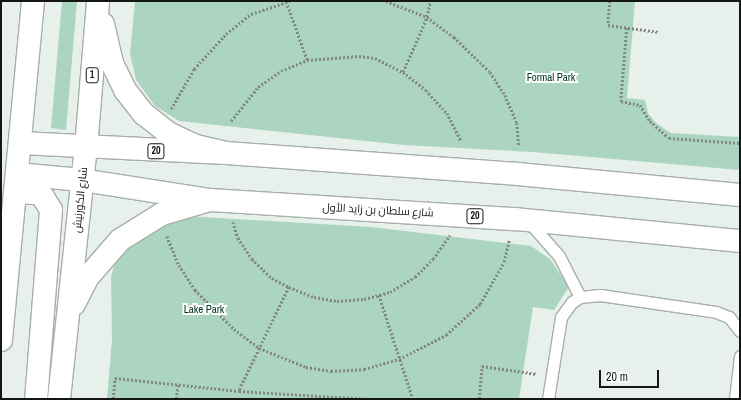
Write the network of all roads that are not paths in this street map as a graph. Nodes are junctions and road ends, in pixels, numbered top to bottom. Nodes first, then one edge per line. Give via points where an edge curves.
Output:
1 (33, 1) edge
2 (98, 1) edge
3 (20, 143) junction
4 (86, 148) junction
5 (226, 153) junction
6 (82, 180) junction
7 (16, 183) junction
8 (740, 195) edge
9 (210, 200) junction
10 (522, 220) junction
11 (740, 241) edge
12 (580, 297) junction
13 (66, 324) junction
14 (740, 331) edge
15 (1, 340) edge
16 (740, 356) edge
17 (36, 399) edge
18 (59, 399) edge
19 (548, 399) edge
20 (735, 399) edge

1 - 3 main road
2 - 4 main road, شارع الكورنيش / 1
2 - 5 main road via 112,63 125,90 144,114 168,133 189,143
3 - 4 main road, 20
3 - 7 main road
4 - 5 main road, 20
4 - 6 main road, شارع الكورنيش / 1
5 - 8 main road, 20 via 518,174
6 - 7 main road, شارع سلطان بن زايد الأول / 20
6 - 9 main road, شارع سلطان بن زايد الأول / 20
6 - 13 main road, شارع الكورنيش / 1
7 - 15 main road
7 - 17 main road via 43,197 52,210
9 - 10 main road, شارع سلطان بن زايد الأول / 20
9 - 13 main road via 162,214 120,240 87,278
10 - 11 main road, شارع سلطان بن زايد الأول / 20
10 - 12 lane via 559,256
12 - 14 lane via 600,295 716,312 729,317
12 - 19 lane via 569,305 561,318
13 - 18 main road, شارع الكورنيش / 1
16 - 20 lane

